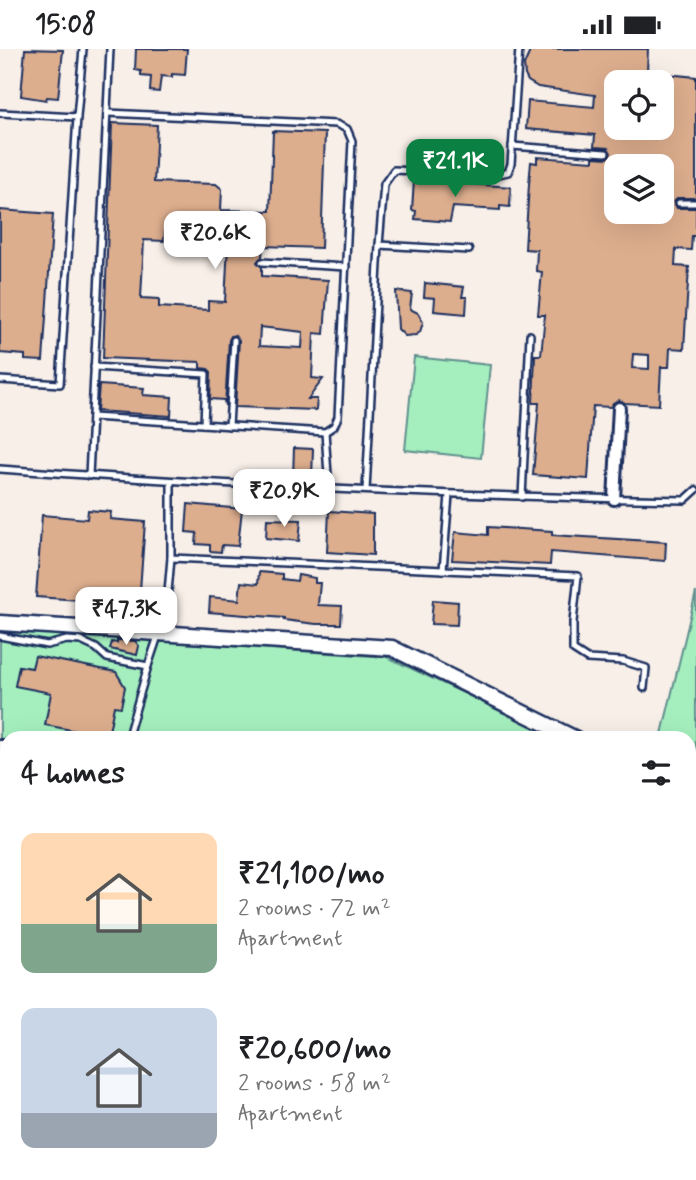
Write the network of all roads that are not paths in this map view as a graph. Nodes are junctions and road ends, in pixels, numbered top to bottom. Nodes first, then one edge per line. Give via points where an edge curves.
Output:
1 (83, 49) edge
2 (110, 49) edge
3 (519, 49) edge
4 (0, 113) edge
5 (107, 113) junction
6 (78, 117) junction
7 (512, 146) junction
8 (606, 153) dead end
9 (679, 203) dead end
10 (696, 204) edge
11 (379, 245) junction
12 (469, 250) dead end
13 (262, 262) dead end
14 (346, 267) junction
15 (530, 335) dead end
16 (234, 340) dead end
17 (94, 367) junction
18 (0, 380) edge
19 (619, 408) dead end
20 (92, 417) junction
21 (204, 424) junction
22 (229, 426) junction
23 (325, 432) junction
24 (0, 469) edge
25 (89, 476) junction
26 (171, 482) junction
27 (330, 489) junction
28 (366, 490) junction
29 (696, 490) edge
30 (449, 495) junction
31 (522, 497) junction
32 (614, 499) junction
33 (171, 558) junction
34 (443, 570) junction
35 (167, 603) dead end
36 (0, 623) edge
37 (158, 634) junction
38 (0, 636) edge
39 (148, 666) junction
40 (644, 688) dead end
41 (130, 729) dead end
42 (560, 731) edge

1 - 6 lane
2 - 5 lane
3 - 7 lane
4 - 6 lane
5 - 14 lane via 336,124 347,129 352,141
5 - 17 lane
6 - 18 lane via 60,384
7 - 8 lane
7 - 11 lane via 511,164 502,174 394,170 383,184
9 - 10 lane
11 - 12 lane
11 - 28 lane
13 - 14 lane
14 - 23 lane via 338,417
15 - 31 lane
16 - 22 lane
17 - 20 lane
17 - 21 lane via 206,374
19 - 32 street
20 - 21 lane
20 - 25 lane
21 - 22 lane
22 - 23 lane
23 - 27 lane
24 - 25 lane
25 - 26 lane
26 - 27 lane
26 - 33 lane
27 - 28 lane
28 - 30 lane
29 - 32 lane via 685,500
30 - 31 lane
30 - 34 lane
31 - 32 lane
33 - 34 lane
33 - 35 lane
34 - 40 lane via 578,576 573,650 587,659 646,668
36 - 37 street
37 - 39 lane
37 - 42 street via 392,648
38 - 39 lane via 47,645 81,641 107,658
39 - 41 lane

